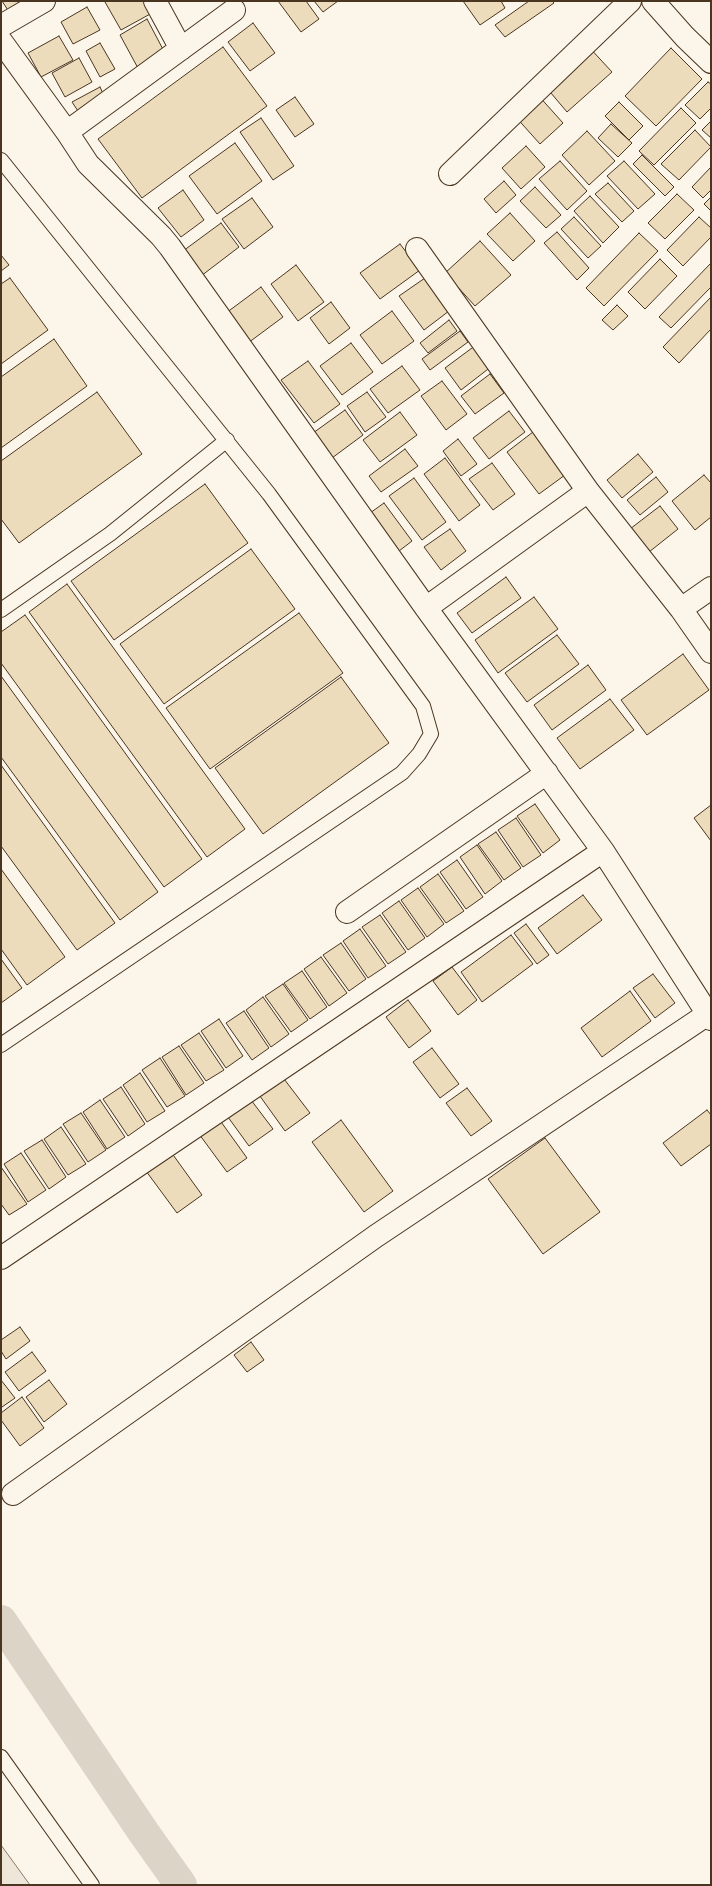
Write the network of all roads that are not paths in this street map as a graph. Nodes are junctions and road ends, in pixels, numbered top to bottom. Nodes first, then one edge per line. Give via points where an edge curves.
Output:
1 (44, 1) edge
2 (155, 1) edge
3 (630, 1) edge
4 (653, 1) edge
5 (234, 10) dead end
6 (1, 26) edge
7 (1, 41) edge
8 (180, 49) junction
9 (711, 62) edge
10 (67, 132) junction
11 (1, 160) edge
12 (450, 174) dead end
13 (416, 249) dead end
14 (227, 440) junction
15 (588, 491) junction
16 (711, 588) edge
17 (426, 608) junction
18 (681, 609) junction
19 (1, 610) edge
20 (711, 652) edge
21 (547, 773) junction
22 (603, 851) junction
23 (347, 912) dead end
24 (709, 1016) edge
25 (1, 1045) edge
26 (1, 1258) edge
27 (12, 1494) dead end
28 (1, 1757) edge
29 (92, 1885) edge

1 - 6 street
2 - 8 street
3 - 12 street
4 - 9 street
5 - 8 street
7 - 10 street
8 - 10 street
10 - 17 street via 88,164 170,247
11 - 14 lane
13 - 15 street
14 - 19 lane via 110,534
14 - 25 lane via 423,706 431,734 419,754 402,773
15 - 17 street
15 - 18 street
16 - 18 street
17 - 21 street
18 - 20 street
21 - 22 street
21 - 23 street
22 - 24 street
22 - 26 street
24 - 27 street via 376,1236
28 - 29 lane

